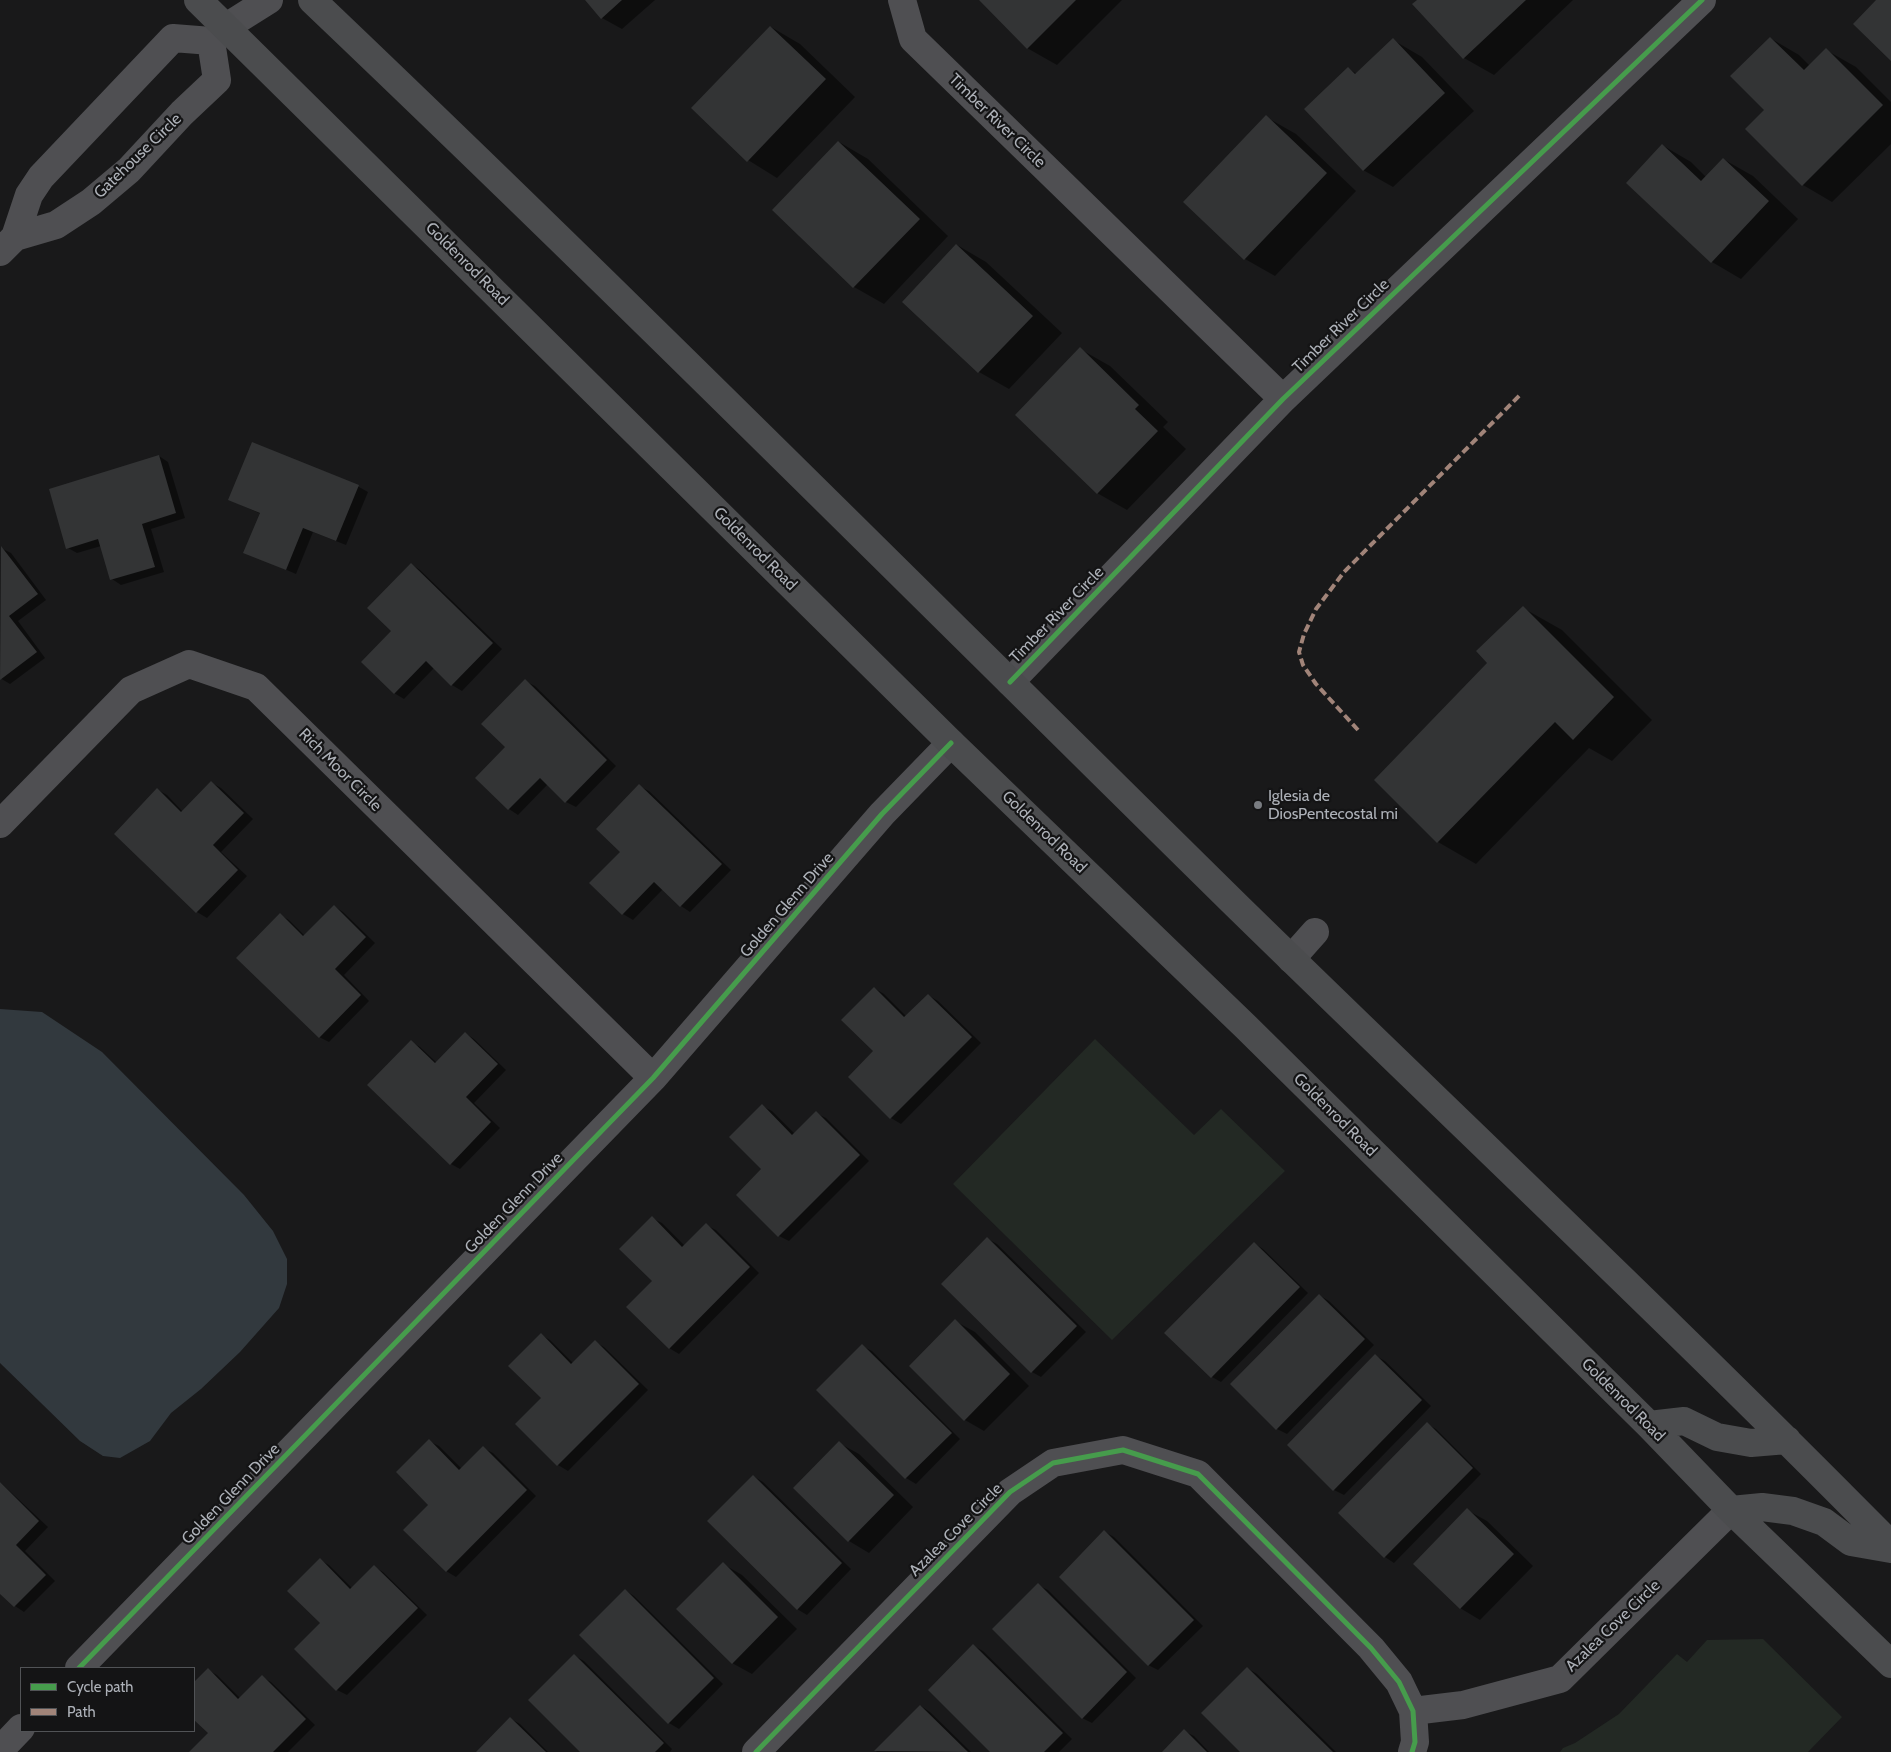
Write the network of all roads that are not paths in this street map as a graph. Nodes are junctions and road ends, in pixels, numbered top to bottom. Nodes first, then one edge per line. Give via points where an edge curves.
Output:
1 (198, 0) edge
2 (269, 0) edge
3 (312, 0) edge
4 (902, 0) edge
5 (1702, 0) edge
6 (219, 34) junction
7 (8, 245) edge
8 (1283, 399) junction
9 (1010, 682) junction
10 (951, 743) junction
11 (0, 824) edge
12 (1315, 932) dead end
13 (1291, 958) junction
14 (653, 1078) junction
15 (1649, 1426) junction
16 (1787, 1440) junction
17 (1731, 1510) junction
18 (1891, 1545) edge
19 (1891, 1549) edge
20 (1891, 1664) edge
21 (80, 1667) edge
22 (1413, 1711) junction
23 (20, 1729) edge
24 (0, 1750) edge
25 (756, 1752) edge
26 (1412, 1752) edge

1 - 6 main road, Goldenrod Road
2 - 6 street
3 - 9 main road via 488,168
4 - 8 street, Timber River Circle via 913,39
5 - 8 street, Timber River Circle
6 - 7 street, Gatehouse Circle via 173,38 41,177 29,196
6 - 7 street, Gatehouse Circle via 218,80 182,112 129,170 91,202 56,225
6 - 10 main road, Goldenrod Road
8 - 9 street, Timber River Circle
9 - 13 main road
10 - 14 street, Golden Glenn Drive via 882,814
10 - 15 main road, Goldenrod Road via 1246,1027
11 - 14 street, Rich Moor Circle via 131,690 189,664 256,687
12 - 13 street
13 - 16 main road
14 - 21 street, Golden Glenn Drive
15 - 16 main road via 1684,1421 1718,1437 1751,1442
15 - 17 main road, Goldenrod Road
16 - 18 main road
17 - 19 main road via 1762,1507 1793,1511 1824,1522 1851,1542
17 - 20 main road, Goldenrod Road
17 - 22 street, Azalea Cove Circle via 1560,1679 1463,1705
22 - 25 street, Azalea Cove Circle via 1399,1682 1371,1648 1198,1474 1123,1450 1053,1464 1010,1492
22 - 26 street, Azalea Cove Circle via 1415,1742
23 - 24 street

